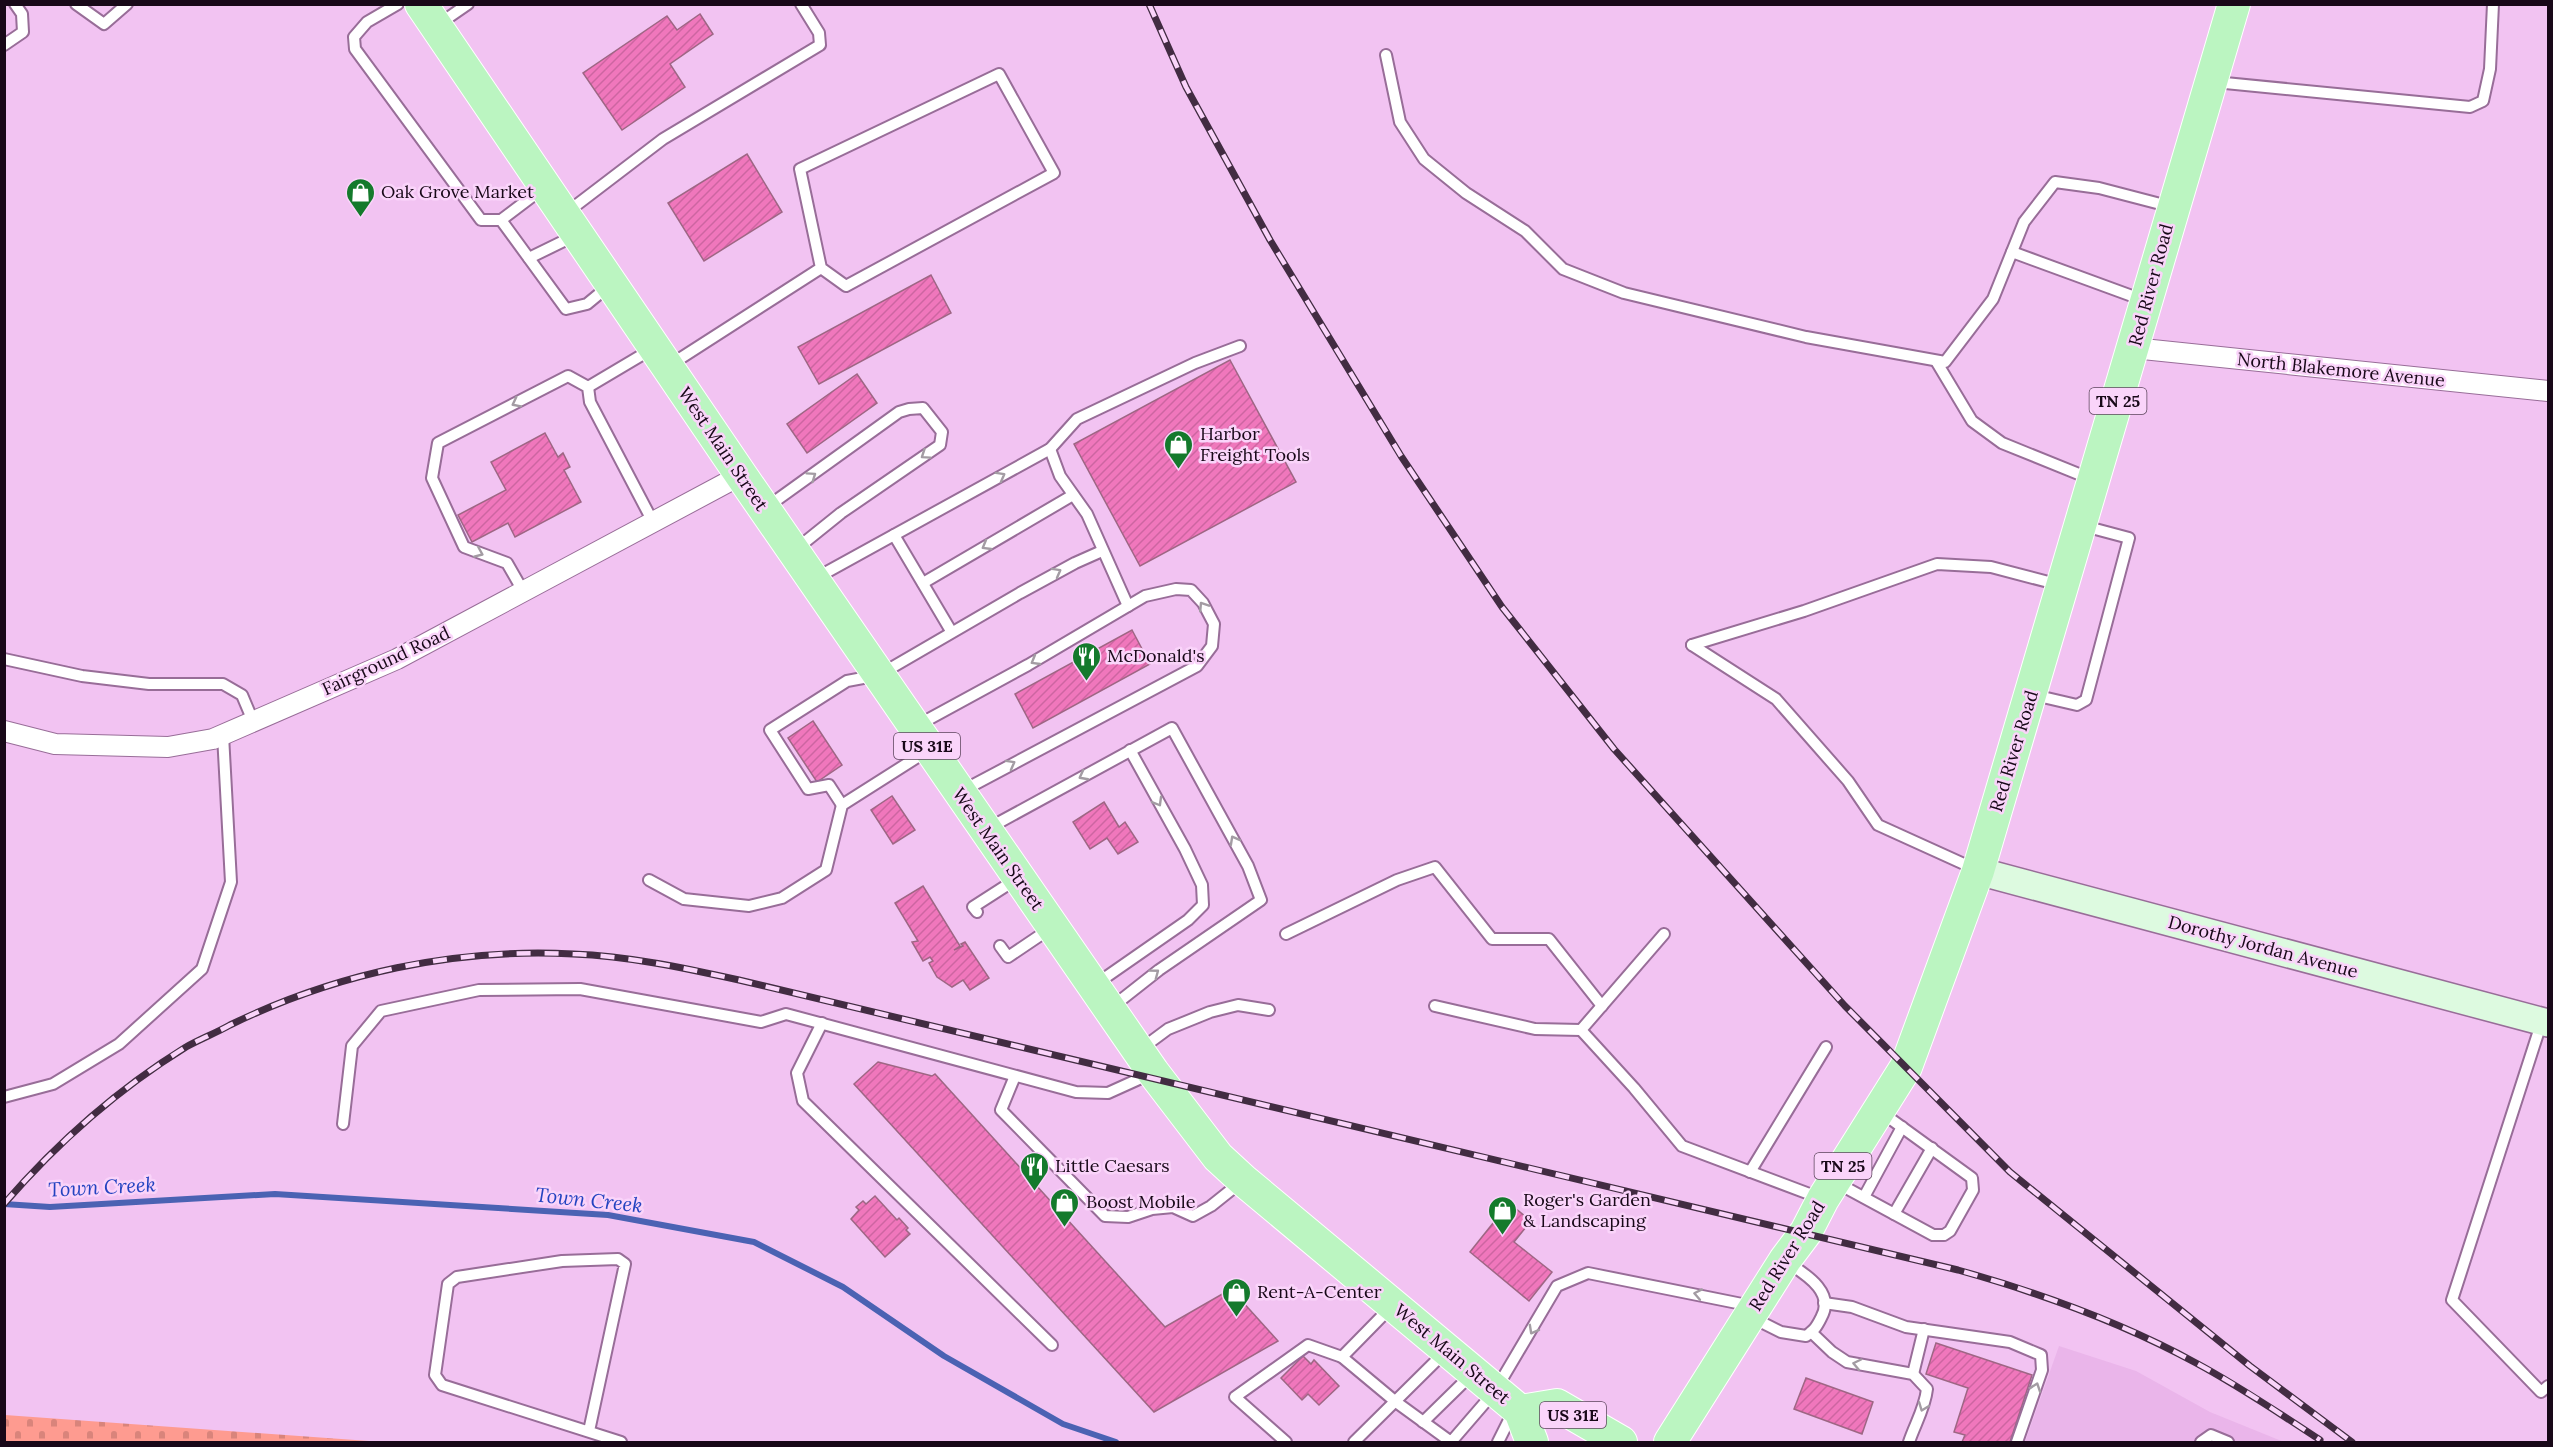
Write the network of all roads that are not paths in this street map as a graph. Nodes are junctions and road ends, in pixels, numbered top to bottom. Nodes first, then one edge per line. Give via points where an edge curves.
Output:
1 (15, 4) edge
2 (76, 4) edge
3 (127, 4) edge
4 (398, 4) edge
5 (468, 4) edge
6 (801, 4) edge
7 (2234, 4) edge
8 (2493, 4) edge
9 (428, 15) edge
10 (4, 45) edge
11 (1386, 55) dead end
12 (2211, 82) junction
13 (545, 187) junction
14 (2172, 207) junction
15 (501, 220) junction
16 (570, 224) junction
17 (2012, 252) junction
18 (529, 258) junction
19 (820, 268) junction
20 (611, 284) junction
21 (2146, 301) junction
22 (1240, 346) dead end
23 (2133, 348) junction
24 (661, 357) junction
25 (1936, 361) junction
26 (588, 387) junction
27 (2548, 391) edge
28 (1050, 449) junction
29 (741, 475) junction
30 (2094, 480) junction
31 (1073, 495) junction
32 (764, 509) junction
33 (653, 522) junction
34 (2081, 525) junction
35 (894, 535) junction
36 (1102, 551) junction
37 (793, 552) junction
38 (813, 580) junction
39 (922, 583) junction
40 (2063, 586) junction
41 (523, 591) junction
42 (1128, 606) junction
43 (951, 631) junction
44 (4, 659) edge
45 (879, 675) junction
46 (2030, 694) junction
47 (253, 721) junction
48 (4, 731) edge
49 (223, 735) junction
50 (922, 738) junction
51 (1130, 750) junction
52 (959, 792) junction
53 (842, 805) junction
54 (985, 830) junction
55 (1978, 871) junction
56 (1018, 878) junction
57 (649, 880) dead end
58 (977, 912) dead end
59 (1053, 927) junction
60 (1286, 934) dead end
61 (1664, 934) dead end
62 (1000, 946) dead end
63 (1101, 998) junction
64 (1435, 1006) dead end
65 (1602, 1006) junction
66 (1269, 1010) dead end
67 (2545, 1022) edge
68 (822, 1023) junction
69 (1581, 1030) junction
70 (1826, 1047) dead end
71 (1146, 1062) junction
72 (1015, 1076) junction
73 (4, 1097) edge
74 (1890, 1119) junction
75 (343, 1124) dead end
76 (1932, 1148) junction
77 (1750, 1172) junction
78 (1243, 1180) junction
79 (1828, 1190) junction
80 (1864, 1197) junction
81 (1894, 1214) junction
82 (1785, 1260) junction
83 (1824, 1303) junction
84 (1393, 1304) junction
85 (1752, 1312) junction
86 (1924, 1329) junction
87 (1811, 1332) junction
88 (1052, 1345) dead end
89 (1447, 1350) junction
90 (1342, 1357) junction
91 (1913, 1374) junction
92 (2548, 1386) edge
93 (1501, 1395) junction
94 (1396, 1402) junction
95 (1423, 1422) junction
96 (590, 1431) junction
97 (1451, 1442) edge
98 (621, 1443) edge
99 (1286, 1443) edge
100 (1354, 1443) edge
101 (1498, 1443) edge
102 (1532, 1443) edge
103 (1621, 1443) edge
104 (1670, 1443) edge
105 (1909, 1443) edge
106 (2017, 1443) edge
107 (2201, 1443) edge
108 (2228, 1443) edge

1 - 10 lane via 22,14 23,32
2 - 3 lane via 104,24
4 - 15 lane via 367,22 354,37 355,50 481,220
5 - 9 lane
6 - 16 lane via 819,33 820,45 663,139
7 - 12 main road, Red River Road / TN 25
8 - 12 lane via 2490,69 2483,101 2470,107
9 - 13 main road, West Main Street / US 31E
11 - 25 lane via 1400,122 1424,159 1525,231 1563,269 1624,293 1806,337
12 - 14 main road, Red River Road / TN 25
13 - 15 lane
13 - 16 main road, West Main Street / US 31E
14 - 17 lane via 2099,188 2055,182 2024,222
14 - 21 main road, Red River Road / TN 25
15 - 18 lane
16 - 18 lane
16 - 20 main road, West Main Street / US 31E
17 - 21 lane
17 - 25 lane via 1993,299 1945,362
18 - 20 lane via 566,309 587,304
19 - 19 lane via 800,169 999,74 1054,173 846,286
19 - 24 lane
20 - 24 main road, West Main Street / US 31E
21 - 23 main road, Red River Road / TN 25
22 - 28 lane via 1077,419
23 - 27 street, North Blakemore Avenue
23 - 30 main road, Red River Road / TN 25
24 - 26 lane
24 - 29 main road, West Main Street / US 31E
25 - 30 lane via 1972,421 2002,443
26 - 33 lane via 590,402
26 -> 41 lane via 568,376 438,443 432,478 464,547 507,563
28 - 31 lane via 1060,476
35 -> 28 lane
29 - 32 main road, West Main Street / US 31E
29 - 33 street, Fairground Road
30 - 34 main road, Red River Road / TN 25
31 - 36 lane via 1087,514
31 -> 39 lane
32 - 37 main road, West Main Street / US 31E
32 -> 37 lane via 899,412 923,408 942,432 940,445 841,513
33 - 41 street, Fairground Road
34 - 40 main road, Red River Road / TN 25
34 - 46 lane via 2129,538 2086,700 2077,705
35 - 38 lane
35 - 39 lane
36 - 42 lane
43 -> 36 lane
37 - 38 main road, West Main Street / US 31E
38 - 45 main road, West Main Street / US 31E
39 - 43 lane
40 - 46 main road, Red River Road / TN 25
40 - 55 lane via 1991,567 1937,564 1692,645 1776,699 1848,781 1878,825
41 - 47 street, Fairground Road via 397,659
42 -> 50 lane
52 -> 42 lane via 1197,666 1212,646 1214,624 1191,590 1176,588 1145,596
43 - 45 lane
44 - 47 lane via 82,676 149,684 223,684 242,695
45 - 50 main road, West Main Street / US 31E
45 - 53 lane via 846,681 770,730 808,789 829,785
46 - 55 main road, Red River Road / TN 25
47 - 49 street, Fairground Road
48 - 49 street, Fairground Road via 55,744 157,747
49 - 73 lane via 231,882 202,969 119,1044 53,1084
50 - 52 main road, West Main Street / US 31E
50 - 53 lane
51 -> 54 lane
51 -> 63 lane via 1202,885 1203,905
63 -> 51 lane via 1159,970 1261,900 1248,866 1172,729
52 - 54 main road, West Main Street / US 31E
53 - 57 lane via 826,870 782,898 749,906 684,899
54 - 56 main road, West Main Street / US 31E
55 - 67 street, Dorothy Jordan Avenue
55 - 74 main road, Red River Road / TN 25
56 - 58 lane via 973,907
56 - 59 main road, West Main Street / US 31E
59 - 62 lane via 1008,957
59 - 63 main road, West Main Street / US 31E
60 - 65 lane via 1397,880 1435,867 1492,939 1549,939
61 - 65 lane
63 - 71 main road, West Main Street / US 31E
64 - 69 lane via 1535,1029
65 - 69 lane
66 - 71 lane via 1238,1005 1168,1029
67 - 92 lane via 2452,1300 2541,1392
68 - 72 lane
68 - 75 lane via 786,1014 761,1022 580,989 479,990 457,994 381,1011 352,1046
68 - 88 lane via 797,1073 803,1101
69 - 77 lane via 1682,1146
70 - 77 lane
71 - 72 lane via 1108,1093 1076,1092
71 - 78 main road, West Main Street / US 31E via 1218,1157
72 - 78 lane via 1001,1110 1105,1216 1128,1217 1173,1207 1193,1216
74 - 76 lane
74 - 79 main road, Red River Road / TN 25
74 - 80 lane
76 - 81 lane
76 - 81 lane via 1967,1173 1974,1183 1950,1231 1939,1236
77 - 79 lane
78 - 84 main road, West Main Street / US 31E
79 - 80 lane
79 - 82 main road, Red River Road / TN 25 via 1806,1232
80 - 81 lane
82 - 83 lane via 1812,1279 1823,1294
82 - 85 main road, Red River Road / TN 25
83 - 86 lane via 1852,1307 1906,1327
83 - 87 lane via 1826,1311
84 - 89 main road, West Main Street / US 31E
84 - 90 lane
85 - 87 lane via 1780,1332 1806,1336
85 -> 93 lane via 1588,1274 1557,1286
85 - 104 main road, Red River Road / TN 25
86 - 91 lane
106 -> 86 lane via 2042,1370 2041,1355 2010,1342
91 -> 87 lane via 1847,1362
89 - 93 main road, West Main Street / US 31E
89 - 94 lane
90 - 94 lane
90 - 99 lane via 1308,1346 1235,1397
91 -> 105 lane via 1927,1389 1926,1403
93 - 95 lane
93 - 97 lane
93 - 101 lane
93 - 102 main road, West Main Street / US 31E
93 - 103 main road, US 31E via 1557,1405
94 - 95 lane
94 - 100 lane
95 - 97 lane
96 - 96 lane via 442,1385 435,1375 448,1284 457,1277 562,1261 618,1259 625,1264
96 - 98 lane
107 - 108 lane via 2211,1435

